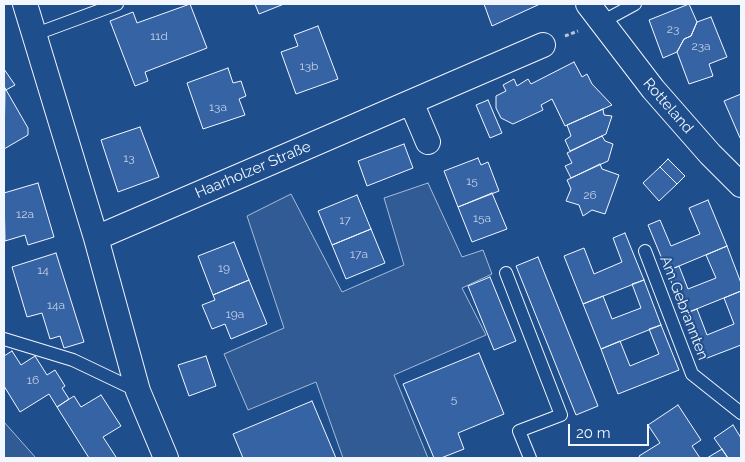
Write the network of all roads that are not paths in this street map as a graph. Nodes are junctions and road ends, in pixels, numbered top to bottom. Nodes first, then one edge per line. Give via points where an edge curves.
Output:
1 (25, 4) edge
2 (116, 4) edge
3 (635, 4) edge
4 (594, 13) edge
5 (36, 34) junction
6 (543, 45) road end
7 (411, 102) junction
8 (428, 142) dead end
9 (741, 185) edge
10 (96, 238) junction
11 (646, 250) dead end
12 (506, 273) dead end
13 (4, 339) edge
14 (138, 391) junction
15 (741, 413) edge
16 (166, 458) edge
17 (530, 458) edge

1 - 5 street
2 - 5 lane
3 - 4 lane
4 - 9 street, Rotteland via 652,89
5 - 10 street
6 - 7 street, Haarholzer Straße
7 - 8 street
7 - 10 street, Haarholzer Straße
10 - 14 street
11 - 15 lane, Am Gebrannten via 692,374
12 - 17 lane via 561,415 519,432
13 - 14 lane via 73,360
14 - 16 street

